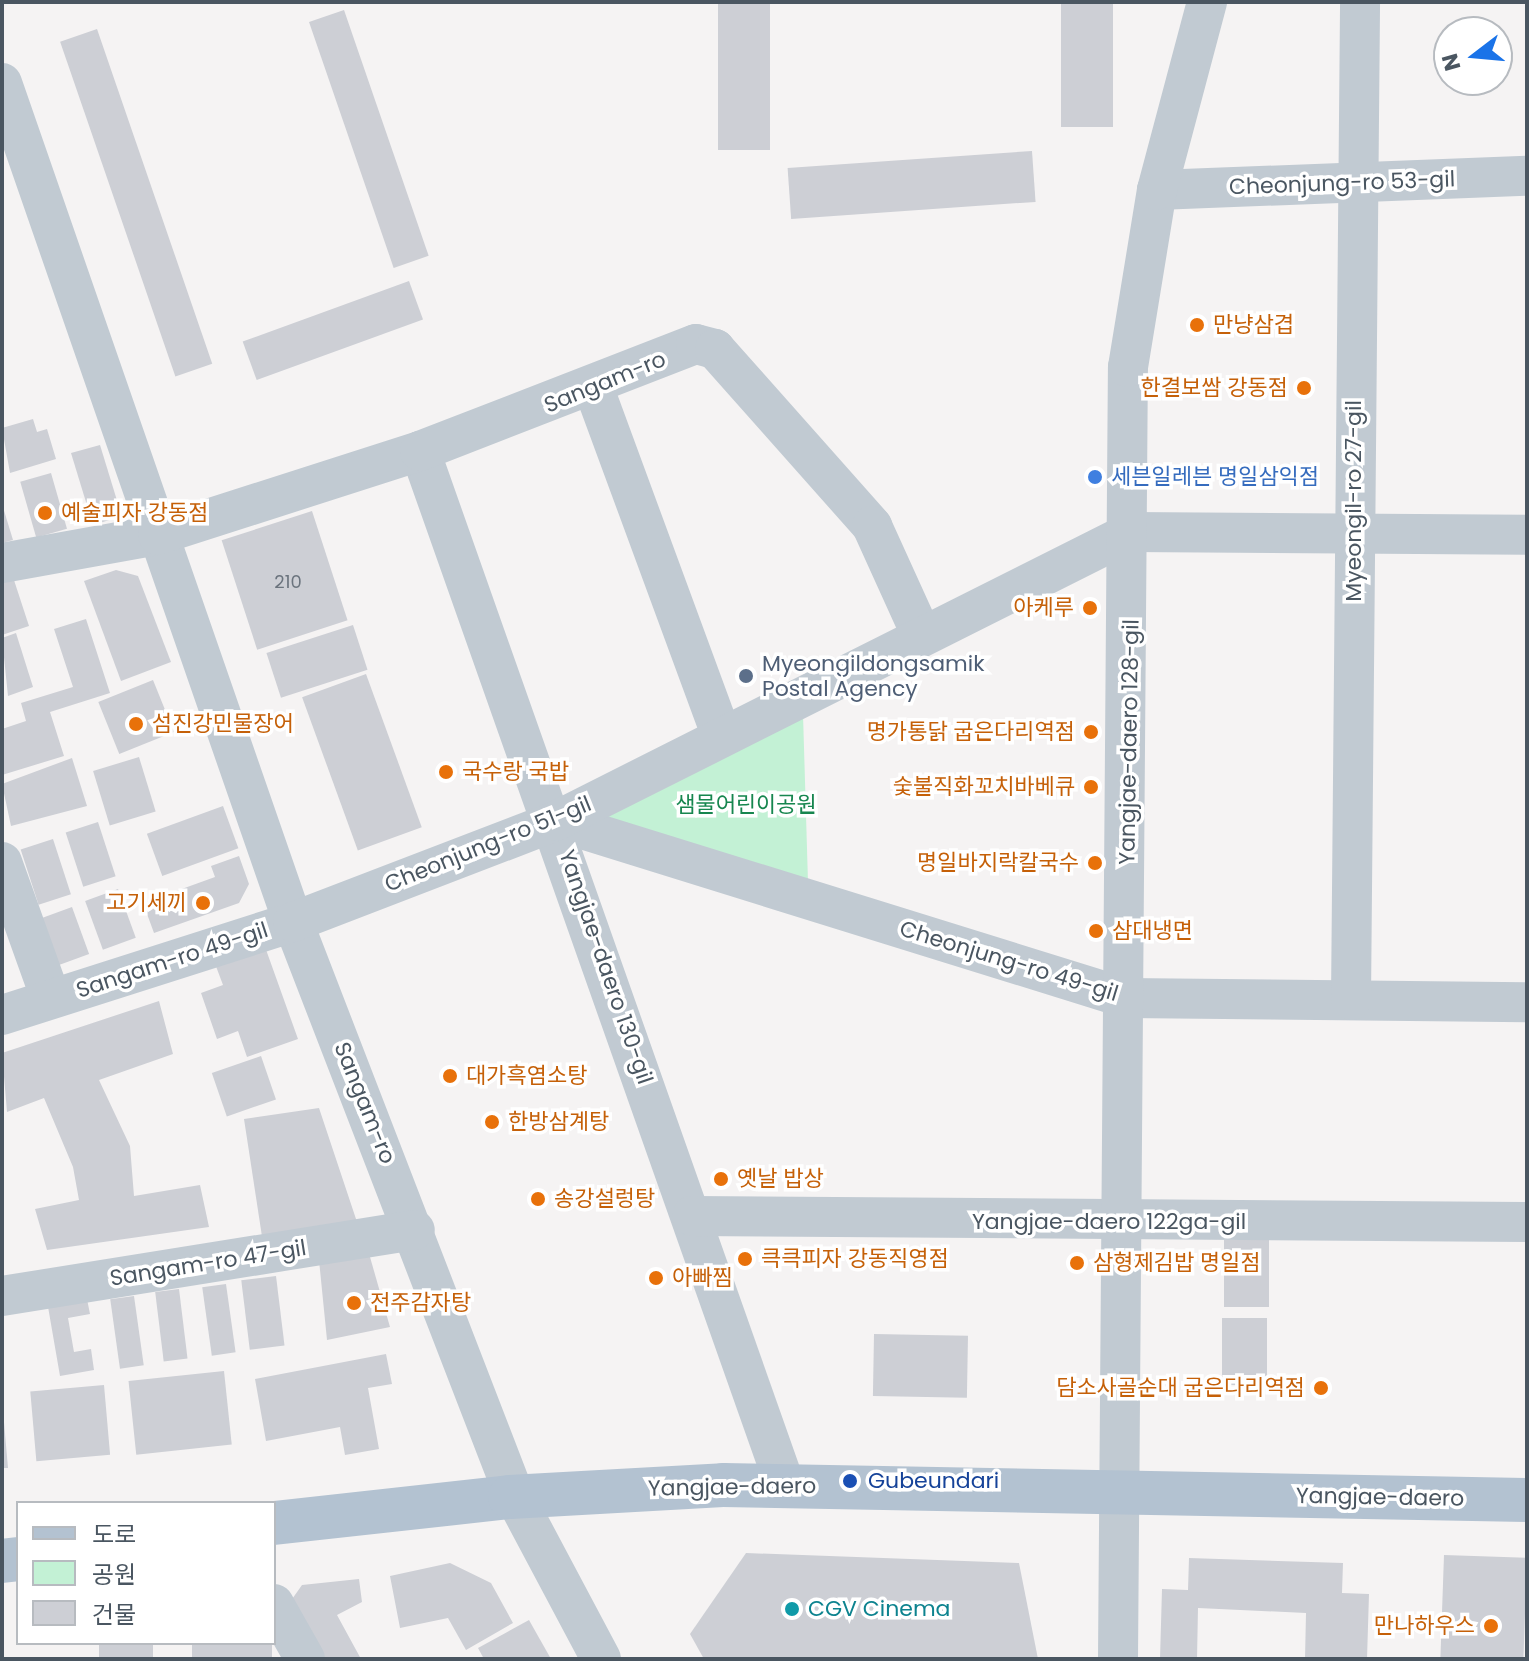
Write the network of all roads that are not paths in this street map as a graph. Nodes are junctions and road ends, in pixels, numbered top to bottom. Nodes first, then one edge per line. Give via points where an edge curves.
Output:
1 (1207, 2) edge
2 (1360, 2) edge
3 (2, 83) edge
4 (1527, 176) edge
5 (1357, 182) junction
6 (1157, 190) junction
7 (594, 389) junction
8 (420, 451) junction
9 (1131, 532) junction
10 (1354, 534) junction
11 (158, 535) junction
12 (1527, 535) edge
13 (2, 563) edge
14 (921, 634) junction
15 (722, 736) junction
16 (556, 821) junction
17 (2, 862) edge
18 (293, 922) junction
19 (1126, 998) junction
20 (51, 999) junction
21 (1351, 1000) junction
22 (1527, 1002) edge
23 (2, 1015) edge
24 (692, 1216) junction
25 (1527, 1222) edge
26 (1123, 1223) junction
27 (415, 1230) junction
28 (2, 1296) edge
29 (785, 1485) junction
30 (1118, 1491) junction
31 (515, 1497) junction
32 (1527, 1500) edge
33 (276, 1523) edge
34 (276, 1608) edge
35 (305, 1659) edge
36 (601, 1659) edge
37 (1118, 1659) edge

1 - 6 street, Yangjae-daero 128-gil
2 - 5 street, Myeongil-ro 27-gil
3 - 11 street, Sangam-ro
4 - 5 street, Cheonjung-ro 53-gil
5 - 6 street, Cheonjung-ro 53-gil
5 - 10 street, Myeongil-ro 27-gil
6 - 9 street, Yangjae-daero 128-gil via 1128,367
7 - 8 street, Sangam-ro
7 - 14 street, Sangam-ro via 696,344 715,349 872,526
7 - 15 street
8 - 11 street, Sangam-ro
8 - 16 street, Yangjae-daero 130-gil
9 - 10 street, Cheonjung-ro 51-gil
9 - 14 street, Cheonjung-ro 51-gil
9 - 19 street, Yangjae-daero 128-gil
10 - 12 street, Cheonjung-ro 51-gil
10 - 21 street, Myeongil-ro 27-gil
11 - 13 street
11 - 18 street, Sangam-ro
14 - 15 street, Cheonjung-ro 51-gil
15 - 16 street, Cheonjung-ro 51-gil
16 - 18 street, Cheonjung-ro 51-gil
16 - 19 street, Cheonjung-ro 49-gil
16 - 24 street, Yangjae-daero 130-gil
17 - 20 street, Sangam-ro 49-gil
18 - 20 street, Sangam-ro 49-gil
18 - 27 street, Sangam-ro
19 - 21 street, Cheonjung-ro 49-gil
19 - 26 street, Yangjae-daero 128-gil
20 - 23 street, Sangam-ro 49-gil
21 - 22 street, Cheonjung-ro 49-gil
24 - 26 street, Yangjae-daero 122ga-gil
24 - 29 street, Yangjae-daero 130-gil
25 - 26 street, Yangjae-daero 122ga-gil
26 - 30 street, Yangjae-daero 128-gil
27 - 28 street, Sangam-ro 47-gil
27 - 31 street, Sangam-ro
29 - 30 main road, Yangjae-daero
29 - 31 main road, Yangjae-daero
30 - 32 main road, Yangjae-daero
30 - 37 street, Yangjae-daero 128-gil
31 - 33 main road, Yangjae-daero
31 - 36 street, Sangam-ro
34 - 35 street

